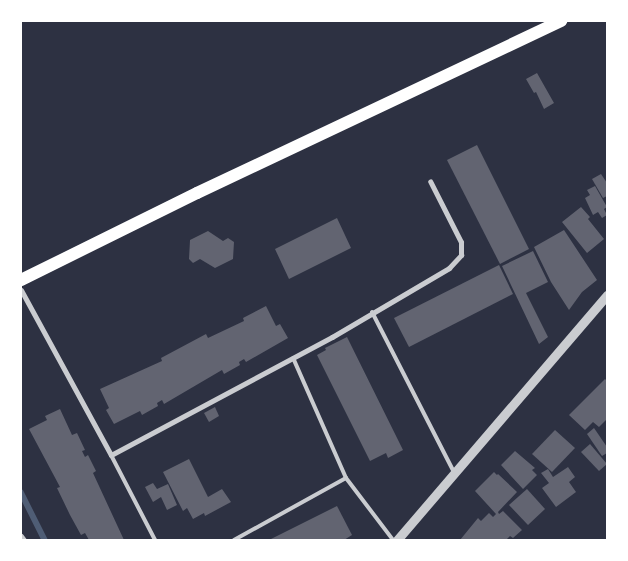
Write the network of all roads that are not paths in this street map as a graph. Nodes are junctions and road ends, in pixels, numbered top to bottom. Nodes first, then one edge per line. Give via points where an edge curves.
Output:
1 (561, 21) edge
2 (430, 181) dead end
3 (21, 280) edge
4 (21, 290) edge
5 (607, 295) edge
6 (372, 312) junction
7 (293, 358) junction
8 (110, 455) junction
9 (454, 472) junction
10 (346, 478) junction
11 (21, 536) edge
12 (24, 540) edge
13 (155, 540) edge
14 (234, 540) edge
15 (393, 540) edge
16 (397, 540) edge

1 - 3 highway
2 - 6 street via 461,242 460,255 449,268
4 - 8 street
5 - 9 street
6 - 7 street
6 - 9 lane
7 - 8 street
7 - 10 lane
8 - 13 lane
9 - 16 street
10 - 14 lane
10 - 15 lane
11 - 12 street

